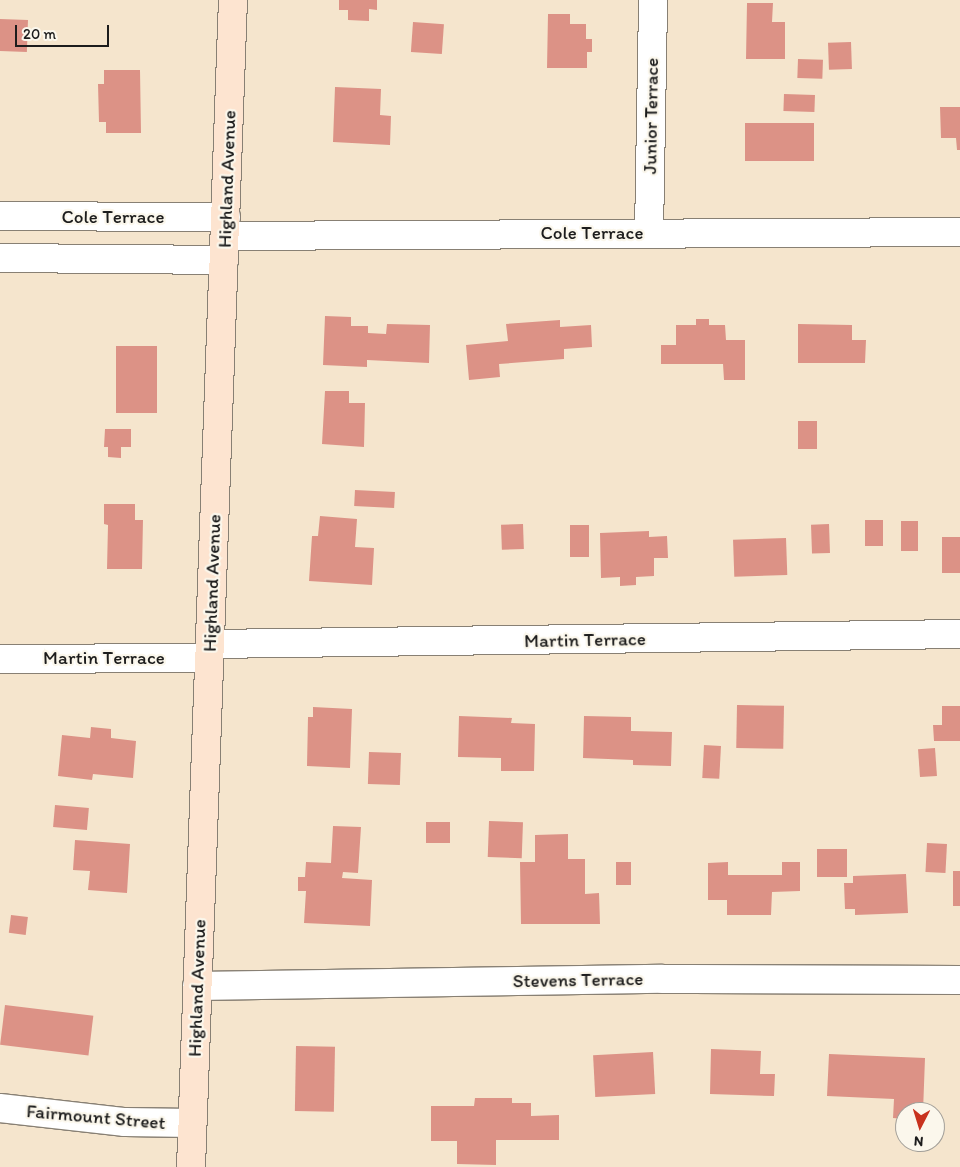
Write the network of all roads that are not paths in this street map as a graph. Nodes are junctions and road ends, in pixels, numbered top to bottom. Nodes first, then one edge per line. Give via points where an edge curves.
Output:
1 (233, 0) edge
2 (653, 0) edge
3 (0, 216) edge
4 (960, 232) edge
5 (648, 233) junction
6 (225, 238) junction
7 (0, 258) edge
8 (960, 634) edge
9 (209, 651) junction
10 (0, 659) edge
11 (960, 980) edge
12 (197, 986) junction
13 (0, 1108) edge
14 (192, 1123) junction
15 (191, 1167) edge

1 - 6 street, Highland Avenue
2 - 5 street, Junior Terrace
3 - 6 street, Cole Terrace
4 - 5 street, Cole Terrace
5 - 6 street, Cole Terrace
6 - 7 street, Cole Terrace
6 - 9 street, Highland Avenue
8 - 9 street, Martin Terrace
9 - 10 street, Martin Terrace
9 - 12 street, Highland Avenue
11 - 12 street, Stevens Terrace via 662,979
12 - 14 street, Highland Avenue
13 - 14 street, Fairmount Street via 125,1122
14 - 15 street, Highland Avenue

